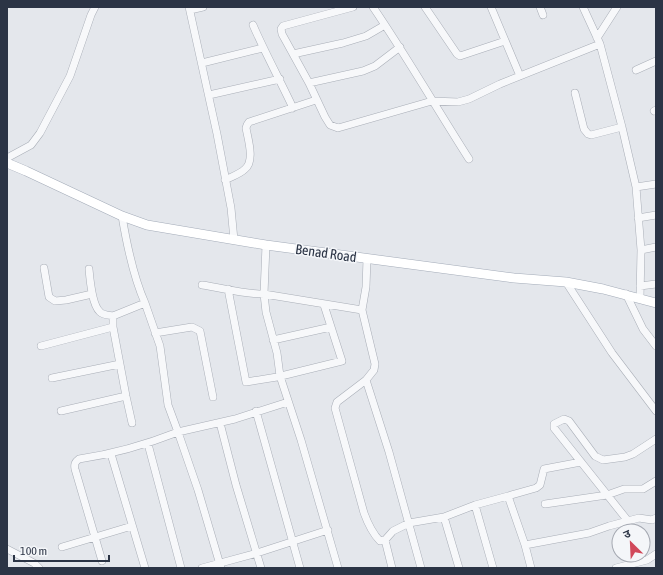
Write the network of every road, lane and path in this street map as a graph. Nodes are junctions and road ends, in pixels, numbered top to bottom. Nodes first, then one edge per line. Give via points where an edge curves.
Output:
1 (96, 7) edge
2 (203, 7) edge
3 (353, 7) edge
4 (373, 7) edge
5 (426, 7) edge
6 (492, 7) edge
7 (540, 7) edge
8 (583, 7) edge
9 (617, 7) edge
10 (190, 9) edge
11 (90, 11) edge
12 (543, 15) dead end
13 (253, 25) dead end
14 (385, 25) junction
15 (505, 41) junction
16 (598, 41) junction
17 (400, 47) junction
18 (263, 48) junction
19 (293, 54) junction
20 (656, 61) edge
21 (202, 63) junction
22 (636, 70) dead end
23 (520, 76) junction
24 (280, 79) junction
25 (308, 83) junction
26 (575, 93) dead end
27 (209, 94) junction
28 (316, 100) junction
29 (432, 101) junction
30 (293, 108) junction
31 (622, 127) junction
32 (7, 158) edge
33 (469, 159) dead end
34 (7, 163) edge
35 (225, 180) junction
36 (656, 184) edge
37 (636, 187) junction
38 (656, 215) edge
39 (122, 216) junction
40 (638, 218) junction
41 (234, 240) junction
42 (266, 245) junction
43 (656, 247) edge
44 (641, 250) junction
45 (367, 259) junction
46 (44, 268) dead end
47 (88, 269) dead end
48 (566, 282) junction
49 (656, 284) edge
50 (202, 286) dead end
51 (640, 286) junction
52 (228, 289) junction
53 (92, 294) junction
54 (264, 294) junction
55 (626, 294) junction
56 (640, 298) junction
57 (145, 303) junction
58 (656, 303) edge
59 (324, 305) junction
60 (362, 310) junction
61 (113, 316) junction
62 (113, 327) junction
63 (332, 327) junction
64 (155, 333) junction
65 (273, 340) junction
66 (41, 346) dead end
67 (656, 346) edge
68 (120, 364) junction
69 (280, 376) junction
70 (52, 378) dead end
71 (366, 380) junction
72 (126, 396) junction
73 (213, 397) dead end
74 (288, 402) junction
75 (61, 411) dead end
76 (256, 411) junction
77 (656, 411) edge
78 (220, 423) junction
79 (132, 424) dead end
80 (178, 432) junction
81 (656, 440) edge
82 (148, 444) junction
83 (111, 454) junction
84 (581, 462) junction
85 (656, 481) edge
86 (608, 495) junction
87 (508, 496) junction
88 (545, 504) dead end
89 (475, 505) junction
90 (444, 516) junction
91 (654, 519) edge
92 (628, 521) junction
93 (409, 523) junction
94 (132, 526) junction
95 (656, 527) edge
96 (328, 530) junction
97 (94, 537) junction
98 (385, 540) junction
99 (293, 541) junction
100 (525, 545) junction
101 (62, 547) dead end
102 (7, 549) edge
103 (257, 553) junction
104 (656, 554) edge
105 (102, 561) dead end
106 (221, 565) edge
107 (39, 568) edge
108 (145, 568) edge
109 (181, 568) edge
110 (202, 568) edge
111 (262, 568) edge
112 (300, 568) edge
113 (338, 568) edge
114 (392, 568) edge
115 (421, 568) edge
116 (459, 568) edge
117 (493, 568) edge
118 (531, 568) edge
119 (616, 568) edge

1 - 11 street
2 - 10 street
3 - 19 street via 283,26 281,32
4 - 14 street
5 - 15 street via 460,56
6 - 15 street
7 - 12 street
8 - 16 street
9 - 16 street
10 - 21 street
11 - 32 street via 70,76 40,133 30,145
13 - 18 street
14 - 17 street
14 - 19 street via 366,36
15 - 23 street
16 - 23 street
16 - 31 street
17 - 25 street via 375,66
17 - 29 street
18 - 21 street
18 - 24 street
19 - 25 street
20 - 22 street
21 - 27 street
23 - 29 street via 469,99 458,102
24 - 27 street
24 - 30 street
25 - 28 street
26 - 31 street via 584,129 588,134
27 - 35 street
28 - 29 street via 330,125 338,128
28 - 30 street
29 - 33 street
30 - 35 street via 246,125 249,163 246,169
31 - 37 street
34 - 39 main road, Benad Road
35 - 41 street
36 - 37 street
37 - 40 street
38 - 40 street
39 - 41 main road, Benad Road via 147,225
39 - 57 street via 129,254
40 - 44 street
41 - 42 main road, Benad Road
42 - 45 main road, Benad Road
42 - 54 street
43 - 44 street
44 - 51 street
45 - 48 main road, Benad Road
45 - 60 street
46 - 53 street via 49,297 55,301
47 - 53 street
48 - 55 main road, Benad Road
48 - 77 street via 612,353
49 - 51 street
50 - 52 street
51 - 56 street
52 - 54 street via 245,294
52 - 69 street via 246,382
53 - 61 street via 97,309 102,314
54 - 59 street
54 - 65 street
55 - 56 main road, Benad Road
55 - 67 street via 643,329
56 - 58 main road, Benad Road
57 - 61 street
57 - 64 street
59 - 60 street
59 - 63 street
60 - 71 street via 375,364 374,370
61 - 62 street
62 - 66 street
62 - 68 street
63 - 65 street
63 - 69 street via 342,361
64 - 73 street via 192,327 200,331
64 - 80 street via 160,346 168,405
65 - 69 street
68 - 70 street
68 - 72 street
69 - 74 street
71 - 93 street
71 - 98 street via 337,402 335,408 368,524 380,541
72 - 75 street
72 - 79 street
74 - 76 street
74 - 96 street
76 - 78 street
76 - 99 street
78 - 80 street
78 - 103 street
80 - 82 street
80 - 106 street
81 - 84 street via 633,454 603,460 595,456 569,421 564,419 554,424 554,428
82 - 83 street
82 - 109 street
83 - 94 street
83 - 97 street via 79,459 74,465
84 - 86 street
84 - 87 street via 544,469 540,485
85 - 86 street via 646,488 624,489
86 - 88 street
86 - 92 street
87 - 89 street
87 - 100 street
89 - 90 street
89 - 117 street
90 - 93 street
90 - 116 street
91 - 92 street via 639,518
91 - 95 street
92 - 100 street via 589,533
93 - 98 street via 393,531
93 - 115 street
94 - 97 street
94 - 108 street
96 - 99 street
96 - 113 street
97 - 101 street
97 - 105 street
98 - 114 street
99 - 103 street
99 - 112 street
100 - 118 street
102 - 107 street
103 - 106 street
103 - 111 street
104 - 119 street via 648,560
106 - 110 street

